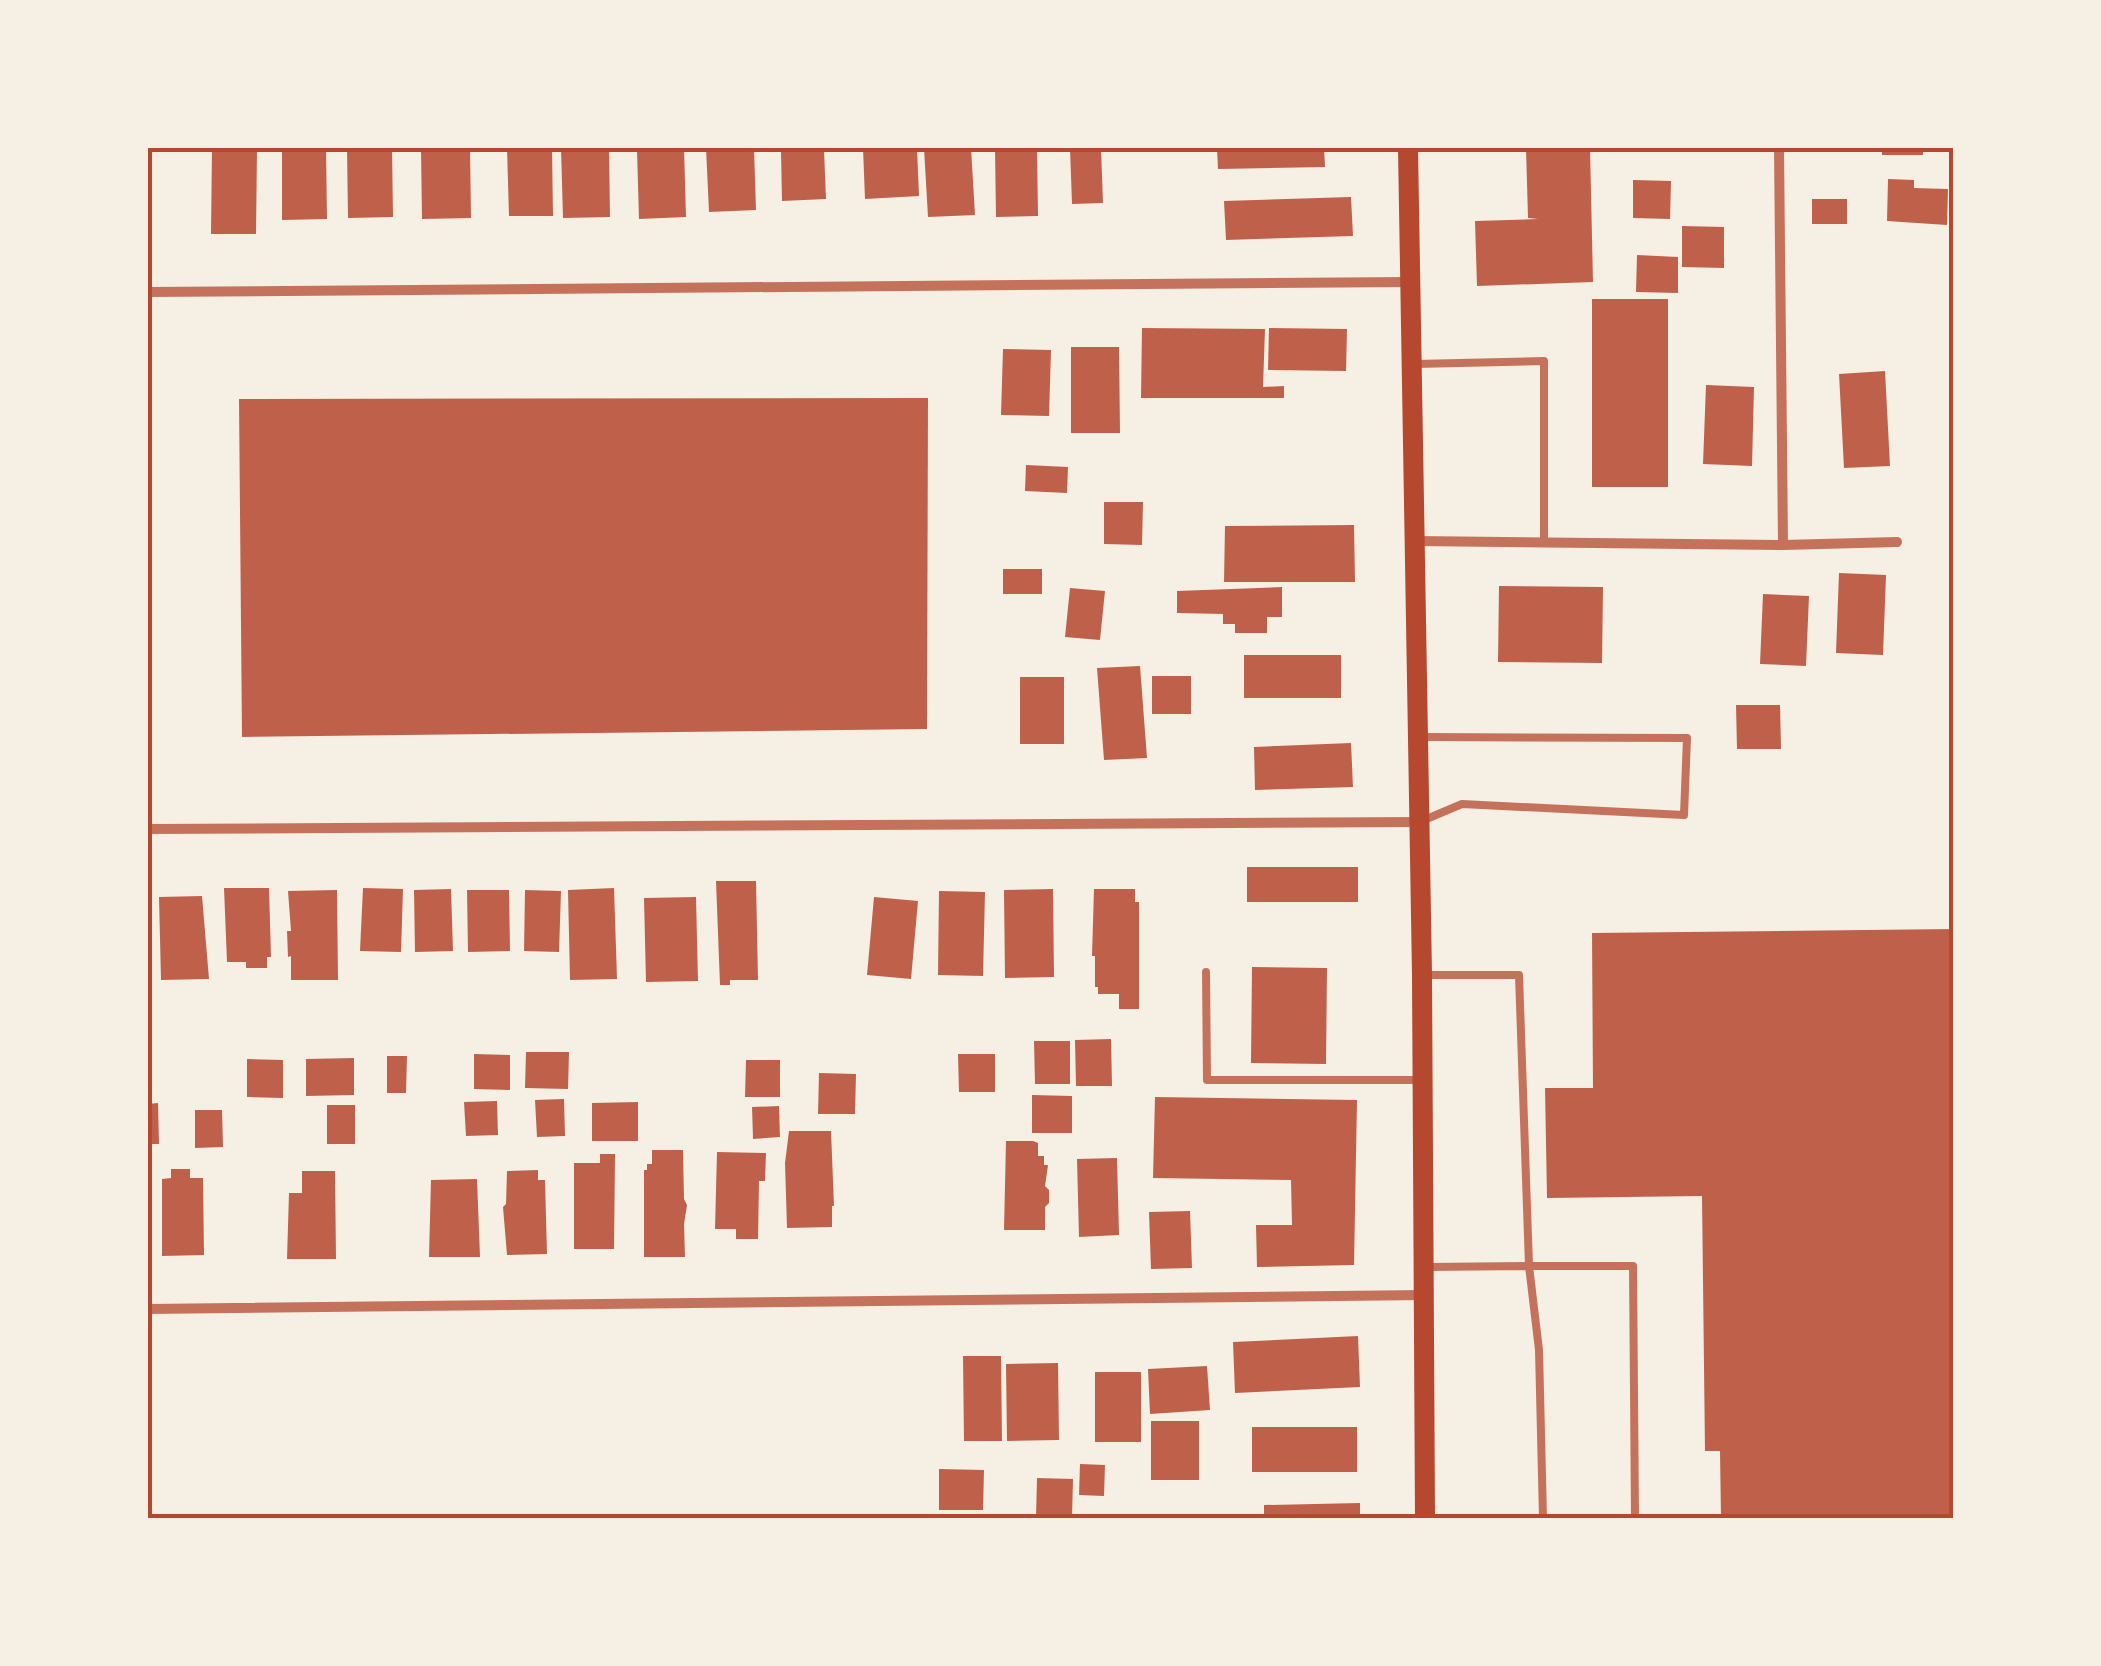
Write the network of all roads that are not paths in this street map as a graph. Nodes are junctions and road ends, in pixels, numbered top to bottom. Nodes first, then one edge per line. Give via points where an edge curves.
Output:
1 (1408, 148) edge
2 (1779, 148) edge
3 (1410, 282) junction
4 (148, 292) edge
5 (1412, 364) junction
6 (1415, 542) junction
7 (1897, 542) dead end
8 (1544, 543) junction
9 (1783, 545) junction
10 (1418, 737) junction
11 (1420, 822) junction
12 (148, 829) edge
13 (1206, 972) dead end
14 (1422, 975) junction
15 (1423, 1080) junction
16 (1425, 1266) junction
17 (1528, 1266) junction
18 (1425, 1295) junction
19 (148, 1309) edge
20 (1425, 1518) edge
21 (1543, 1518) edge
22 (1635, 1518) edge

1 - 3 main road
2 - 9 street
3 - 4 street
3 - 5 main road
5 - 6 main road
5 - 8 lane via 1544,361
6 - 8 street
6 - 10 main road
7 - 9 street
8 - 9 street
10 - 11 main road
10 - 11 lane via 1687,738 1684,814 1462,804
11 - 12 street
11 - 14 main road
13 - 15 lane via 1207,1080
14 - 15 main road
14 - 17 lane via 1519,975
15 - 16 main road
16 - 17 lane
16 - 18 main road
17 - 21 lane via 1539,1350
17 - 22 lane via 1633,1266
18 - 19 street
18 - 20 main road

